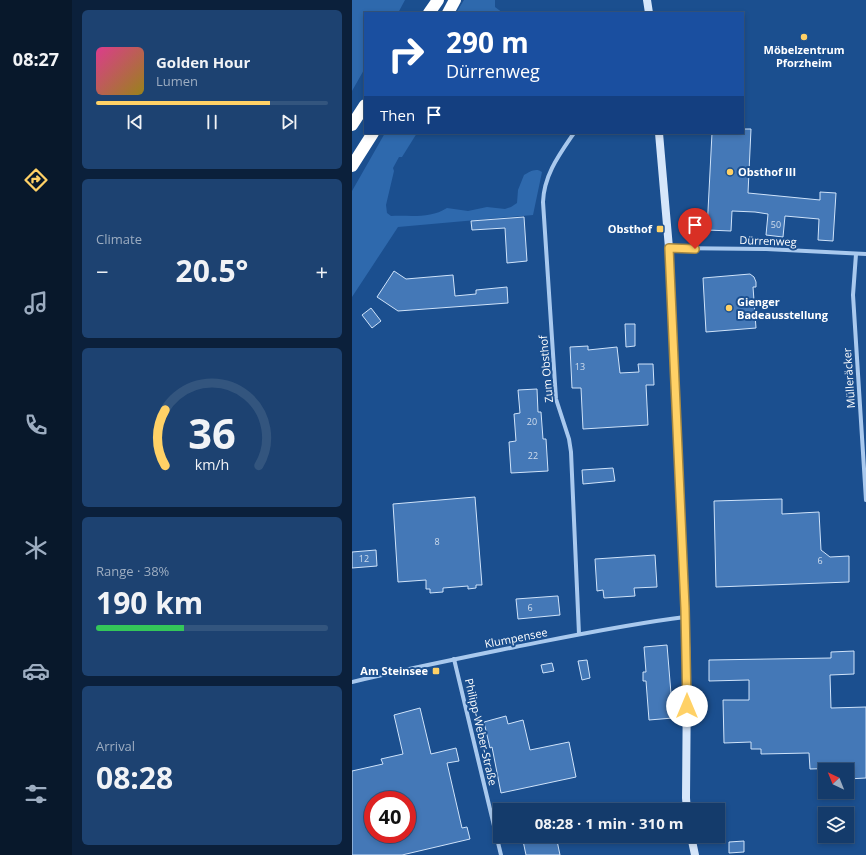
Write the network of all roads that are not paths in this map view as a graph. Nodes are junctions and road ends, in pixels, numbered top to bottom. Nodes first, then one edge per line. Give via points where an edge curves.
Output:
1 (438, 0) edge
2 (455, 0) edge
3 (647, 0) edge
4 (430, 12) edge
5 (449, 12) edge
6 (649, 12) edge
7 (364, 107) edge
8 (352, 125) edge
9 (372, 134) edge
10 (573, 134) edge
11 (659, 134) edge
12 (352, 166) edge
13 (669, 248) junction
14 (856, 254) junction
15 (866, 254) edge
16 (866, 500) edge
17 (685, 617) junction
18 (579, 634) junction
19 (454, 659) junction
20 (352, 682) edge
21 (686, 803) edge
22 (692, 843) edge
23 (501, 855) edge
24 (695, 855) edge

1 - 4 highway
2 - 5 highway
3 - 6 street
7 - 8 highway
9 - 12 highway
10 - 18 street, Zum Obsthof via 550,172 543,202 556,399 571,452
11 - 13 street
13 - 14 street, Dürrenweg via 766,249
13 - 17 street
14 - 15 street, Dürrenweg
14 - 16 street, Mülleräcker via 853,295
17 - 18 street, Klumpensee
17 - 21 street
18 - 19 street, Klumpensee
19 - 20 street, Klumpensee
19 - 23 street, Philipp-Weber-Straße
22 - 24 street

